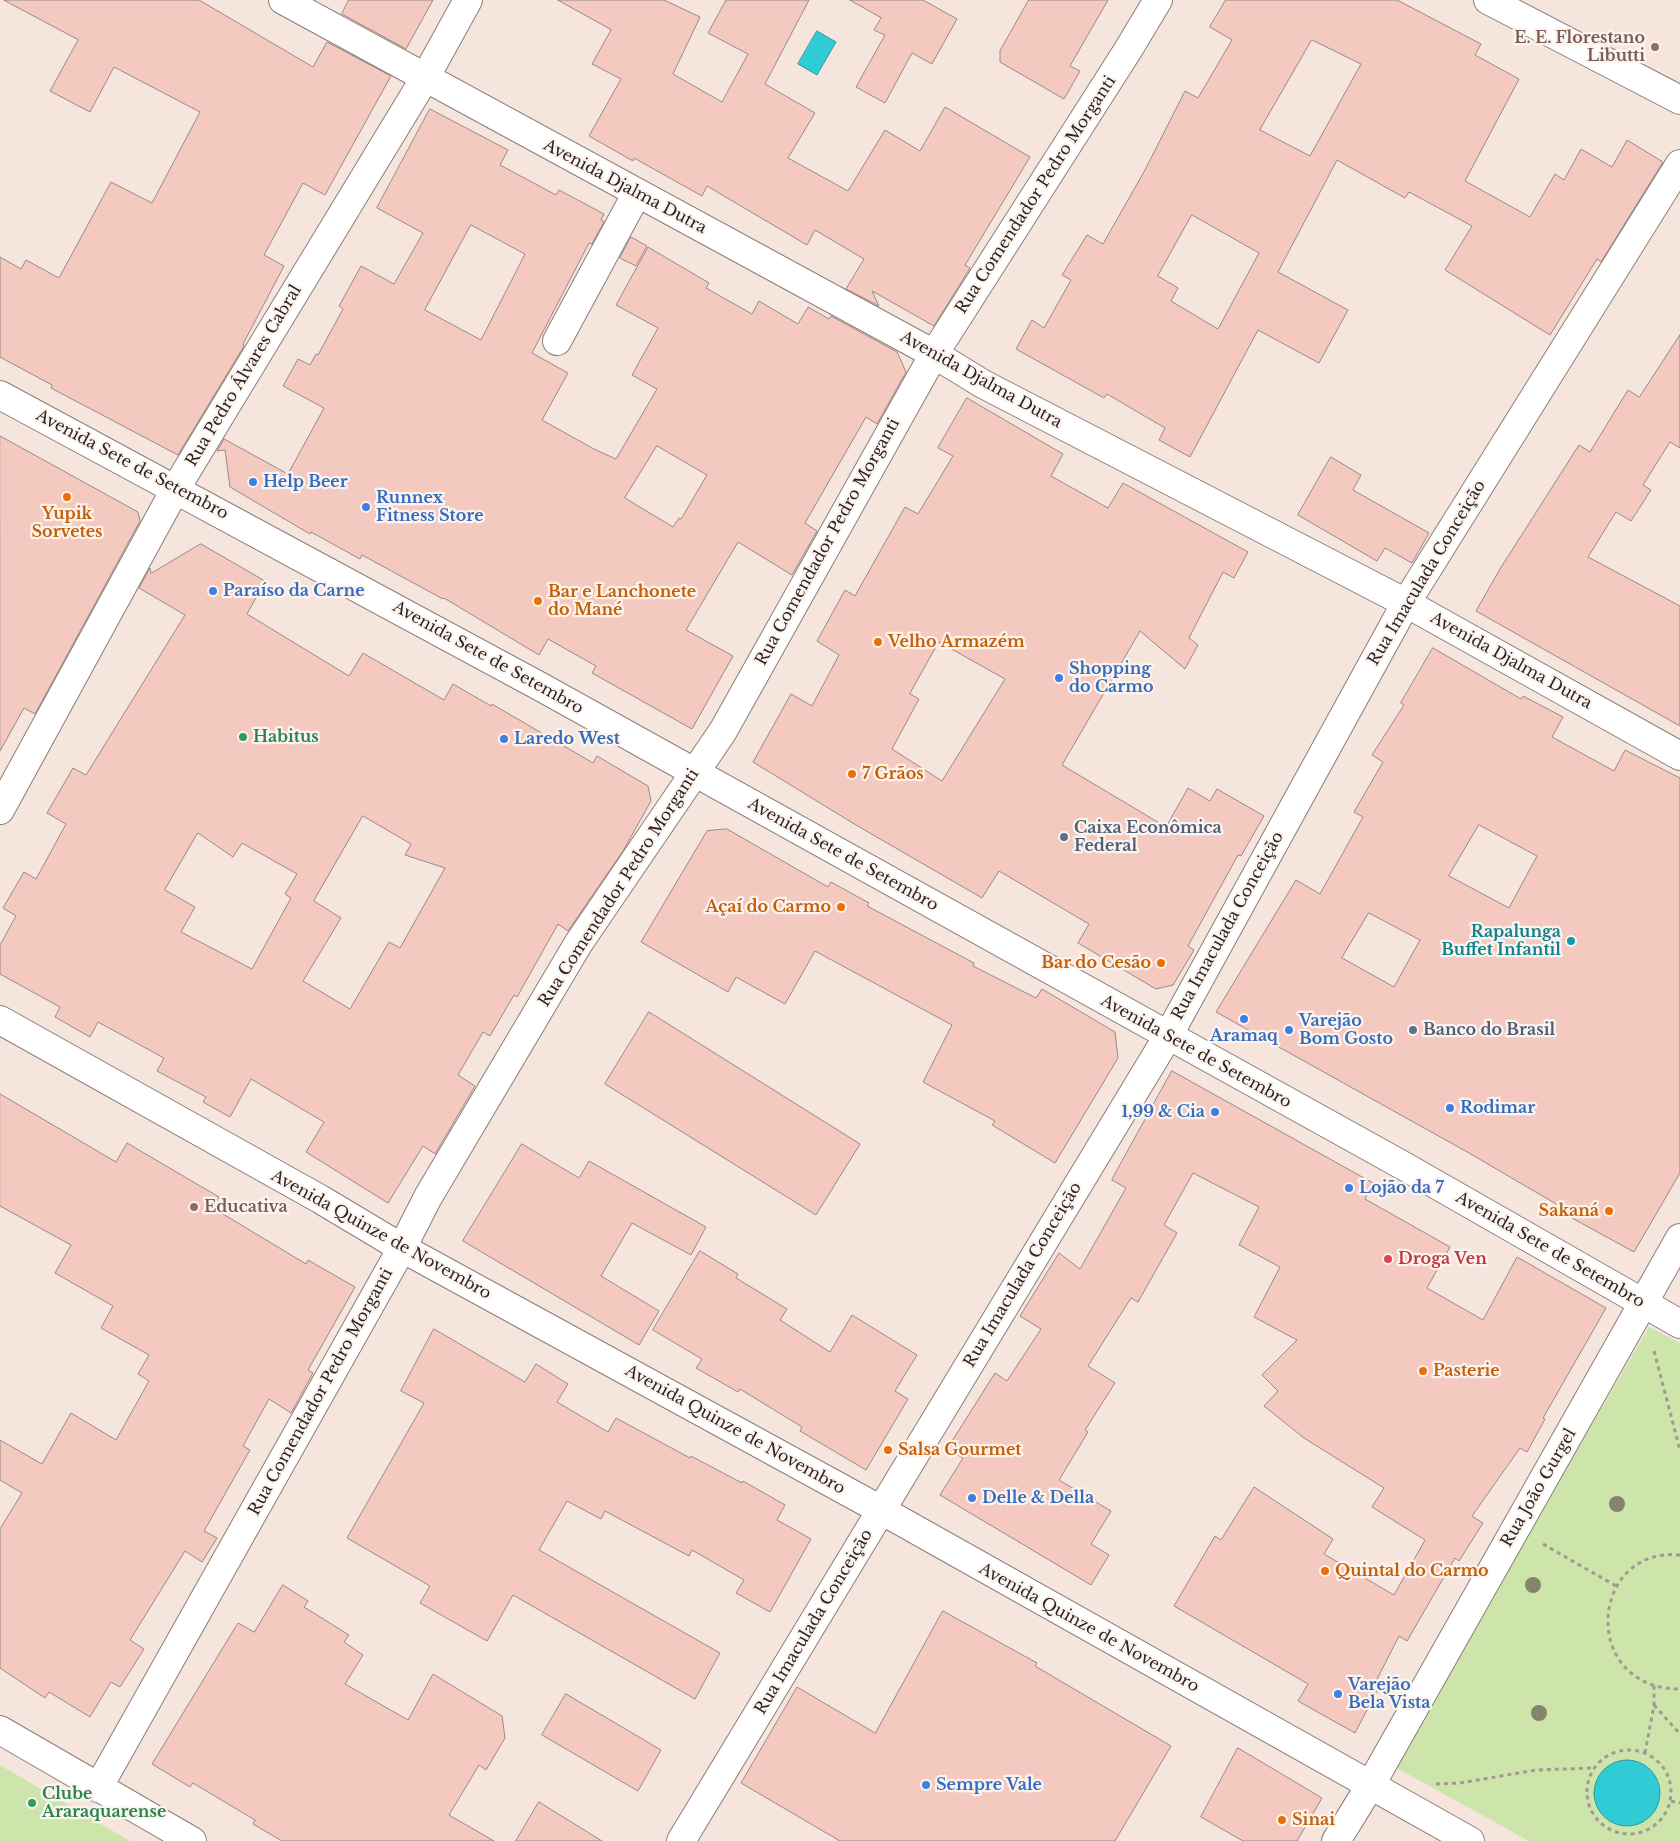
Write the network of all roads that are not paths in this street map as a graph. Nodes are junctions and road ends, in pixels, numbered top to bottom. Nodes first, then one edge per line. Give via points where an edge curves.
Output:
1 (283, 0) edge
2 (468, 0) edge
3 (1158, 0) edge
4 (1488, 0) edge
5 (425, 78) junction
6 (1680, 100) edge
7 (1680, 164) edge
8 (637, 193) junction
9 (557, 340) dead end
10 (934, 354) junction
11 (0, 395) edge
12 (176, 488) junction
13 (1406, 603) junction
14 (1680, 756) edge
15 (694, 772) junction
16 (0, 810) edge
17 (0, 1020) edge
18 (1168, 1036) junction
19 (1680, 1238) edge
20 (402, 1248) junction
21 (1643, 1304) junction
22 (1680, 1324) edge
23 (881, 1510) junction
24 (0, 1730) edge
25 (1370, 1786) junction
26 (98, 1788) junction
27 (192, 1841) edge
28 (681, 1841) edge
29 (1336, 1841) edge
30 (1470, 1841) edge

1 - 5 street, Avenida Djalma Dutra
2 - 5 street, Rua Pedro Álvares Cabral
3 - 10 street, Rua Comendador Pedro Morganti
4 - 6 street
5 - 8 street, Avenida Djalma Dutra
5 - 12 street, Rua Pedro Álvares Cabral
7 - 13 street, Rua Imaculada Conceição
8 - 9 street
8 - 10 street, Avenida Djalma Dutra
10 - 13 street, Avenida Djalma Dutra via 983,384
10 - 15 street, Rua Comendador Pedro Morganti via 723,731
11 - 12 street, Avenida Sete de Setembro
12 - 15 street, Avenida Sete de Setembro
12 - 16 street, Rua Pedro Álvares Cabral
13 - 14 street, Avenida Djalma Dutra
13 - 18 street, Rua Imaculada Conceição
15 - 18 street, Avenida Sete de Setembro
15 - 20 street, Rua Comendador Pedro Morganti via 578,944 428,1196
17 - 20 street, Avenida Quinze de Novembro
18 - 21 street, Avenida Sete de Setembro
18 - 23 street, Rua Imaculada Conceição
19 - 21 street, Rua João Gurgel
20 - 23 street, Avenida Quinze de Novembro
20 - 26 street, Rua Comendador Pedro Morganti
21 - 22 street, Avenida Sete de Setembro
21 - 25 street, Rua João Gurgel
23 - 25 street, Avenida Quinze de Novembro
23 - 28 street, Rua Imaculada Conceição
24 - 26 street
25 - 29 street, Rua João Gurgel
25 - 30 street, Avenida Quinze de Novembro
26 - 27 street

